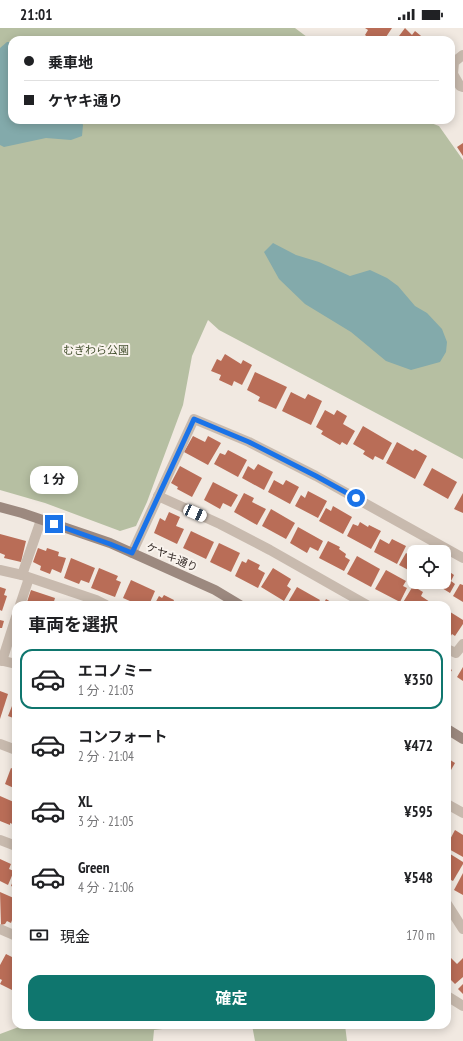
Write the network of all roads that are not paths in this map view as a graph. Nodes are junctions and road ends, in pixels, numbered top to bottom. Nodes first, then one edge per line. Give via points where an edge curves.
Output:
1 (463, 55) edge
2 (455, 61) edge
3 (455, 77) edge
4 (463, 87) edge
5 (158, 496) junction
6 (0, 507) edge
7 (41, 520) junction
8 (132, 553) junction
9 (463, 558) edge
10 (0, 570) edge
11 (25, 577) junction
12 (21, 601) edge
13 (98, 601) edge
14 (233, 601) edge
15 (361, 601) edge
16 (12, 628) edge
17 (463, 644) edge
18 (451, 651) edge
19 (1, 660) edge
20 (12, 663) edge
21 (451, 732) edge
22 (463, 739) edge
23 (0, 744) edge
24 (12, 748) edge
25 (451, 806) edge
26 (463, 813) edge
27 (0, 840) edge
28 (12, 844) edge
29 (451, 910) edge
30 (0, 929) edge
31 (463, 929) edge
32 (12, 934) edge
33 (451, 998) edge
34 (463, 1006) edge

1 - 2 street
3 - 4 street
5 - 8 street
5 - 9 street via 194,419 249,442 316,476
5 - 15 street via 220,524
6 - 7 street, ケヤキ通り
7 - 8 street, ケヤキ通り
7 - 11 street
8 - 14 street, ケヤキ通り via 215,590
10 - 11 street
11 - 12 street
11 - 13 street
16 - 19 street
17 - 18 street via 456,653
19 - 20 street
21 - 22 street
23 - 24 street
25 - 26 street
27 - 28 street
29 - 31 street
30 - 32 street
33 - 34 street

